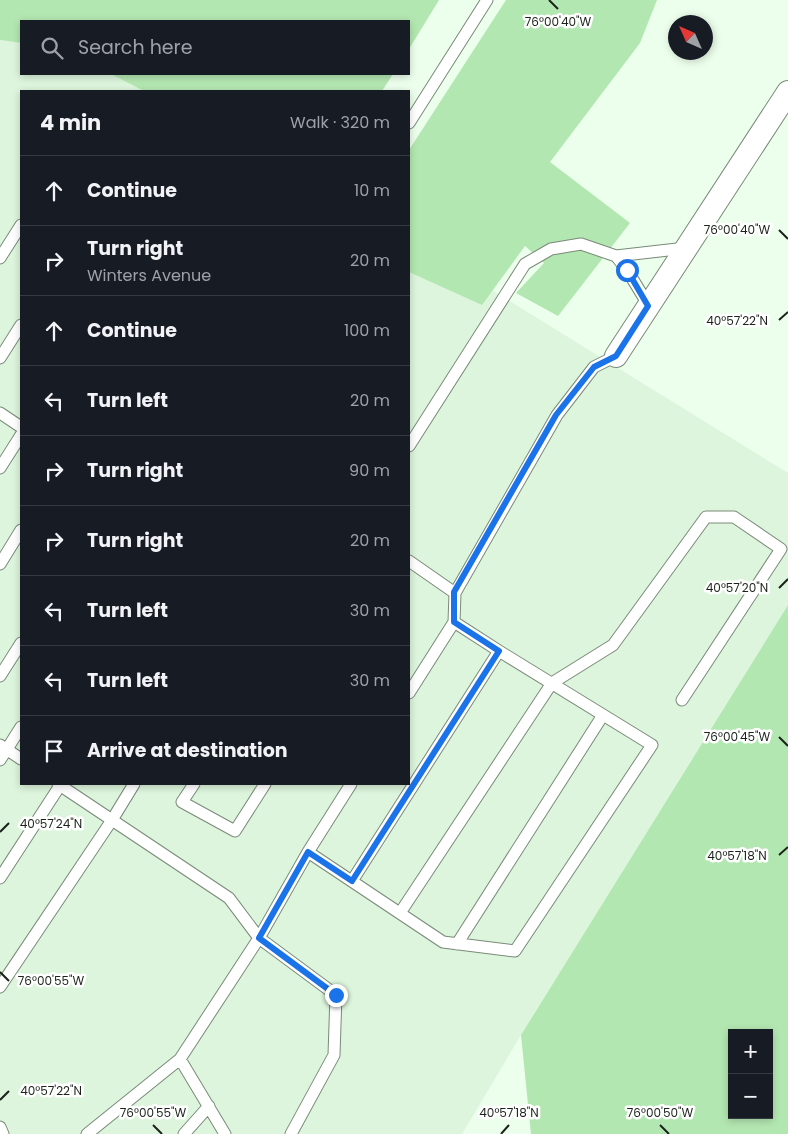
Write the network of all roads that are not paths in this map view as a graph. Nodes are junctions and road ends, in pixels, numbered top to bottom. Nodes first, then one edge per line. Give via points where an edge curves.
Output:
1 (487, 0) edge
2 (788, 92) edge
3 (410, 122) edge
4 (20, 228) edge
5 (686, 248) junction
6 (616, 256) junction
7 (0, 258) edge
8 (648, 306) junction
9 (20, 327) edge
10 (616, 356) joint
11 (0, 358) edge
12 (0, 413) edge
13 (20, 426) edge
14 (20, 437) edge
15 (410, 444) edge
16 (0, 468) edge
17 (20, 532) edge
18 (410, 562) edge
19 (0, 564) edge
20 (454, 592) junction
21 (454, 622) junction
22 (20, 645) edge
23 (499, 651) junction
24 (0, 676) edge
25 (552, 683) junction
26 (410, 691) edge
27 (682, 700) dead end
28 (603, 715) junction
29 (20, 728) edge
30 (3, 747) edge
31 (20, 758) edge
32 (0, 760) edge
33 (59, 785) edge
34 (61, 785) edge
35 (133, 785) edge
36 (193, 785) edge
37 (264, 785) edge
38 (350, 785) edge
39 (112, 820) junction
40 (308, 852) junction
41 (0, 878) edge
42 (352, 881) junction
43 (400, 913) junction
44 (259, 938) junction
45 (457, 944) junction
46 (0, 987) edge
47 (180, 1059) junction
48 (209, 1106) junction
49 (0, 1127) edge
50 (3, 1134) edge
51 (87, 1134) edge
52 (184, 1134) edge
53 (225, 1134) edge
54 (292, 1134) edge

1 - 3 lane
2 - 5 street
4 - 7 lane
5 - 6 lane
5 - 8 street
6 - 8 lane
6 - 15 lane via 581,244 551,249 525,264
8 - 10 street
9 - 11 lane
10 - 20 lane via 594,367 556,415
12 - 13 lane
14 - 16 lane
17 - 19 lane
18 - 20 lane
20 - 21 lane
21 - 23 lane
21 - 26 lane
22 - 24 lane
23 - 25 lane
23 - 42 lane
25 - 27 lane via 613,645 706,517 734,517 781,549
25 - 28 lane
25 - 43 lane
28 - 45 lane
28 - 45 lane via 652,745 515,950
29 - 30 lane
30 - 31 lane
30 - 32 lane
33 - 41 lane
34 - 39 lane
35 - 39 lane
36 - 37 lane via 182,802 235,832
38 - 40 lane
39 - 44 lane via 229,898
39 - 46 lane
40 - 42 lane
40 - 44 lane
42 - 43 lane
43 - 45 lane via 444,942
44 - 47 lane
44 - 54 lane via 336,995 334,1055
47 - 48 lane
47 - 51 lane
48 - 52 lane
48 - 53 lane
49 - 50 lane

